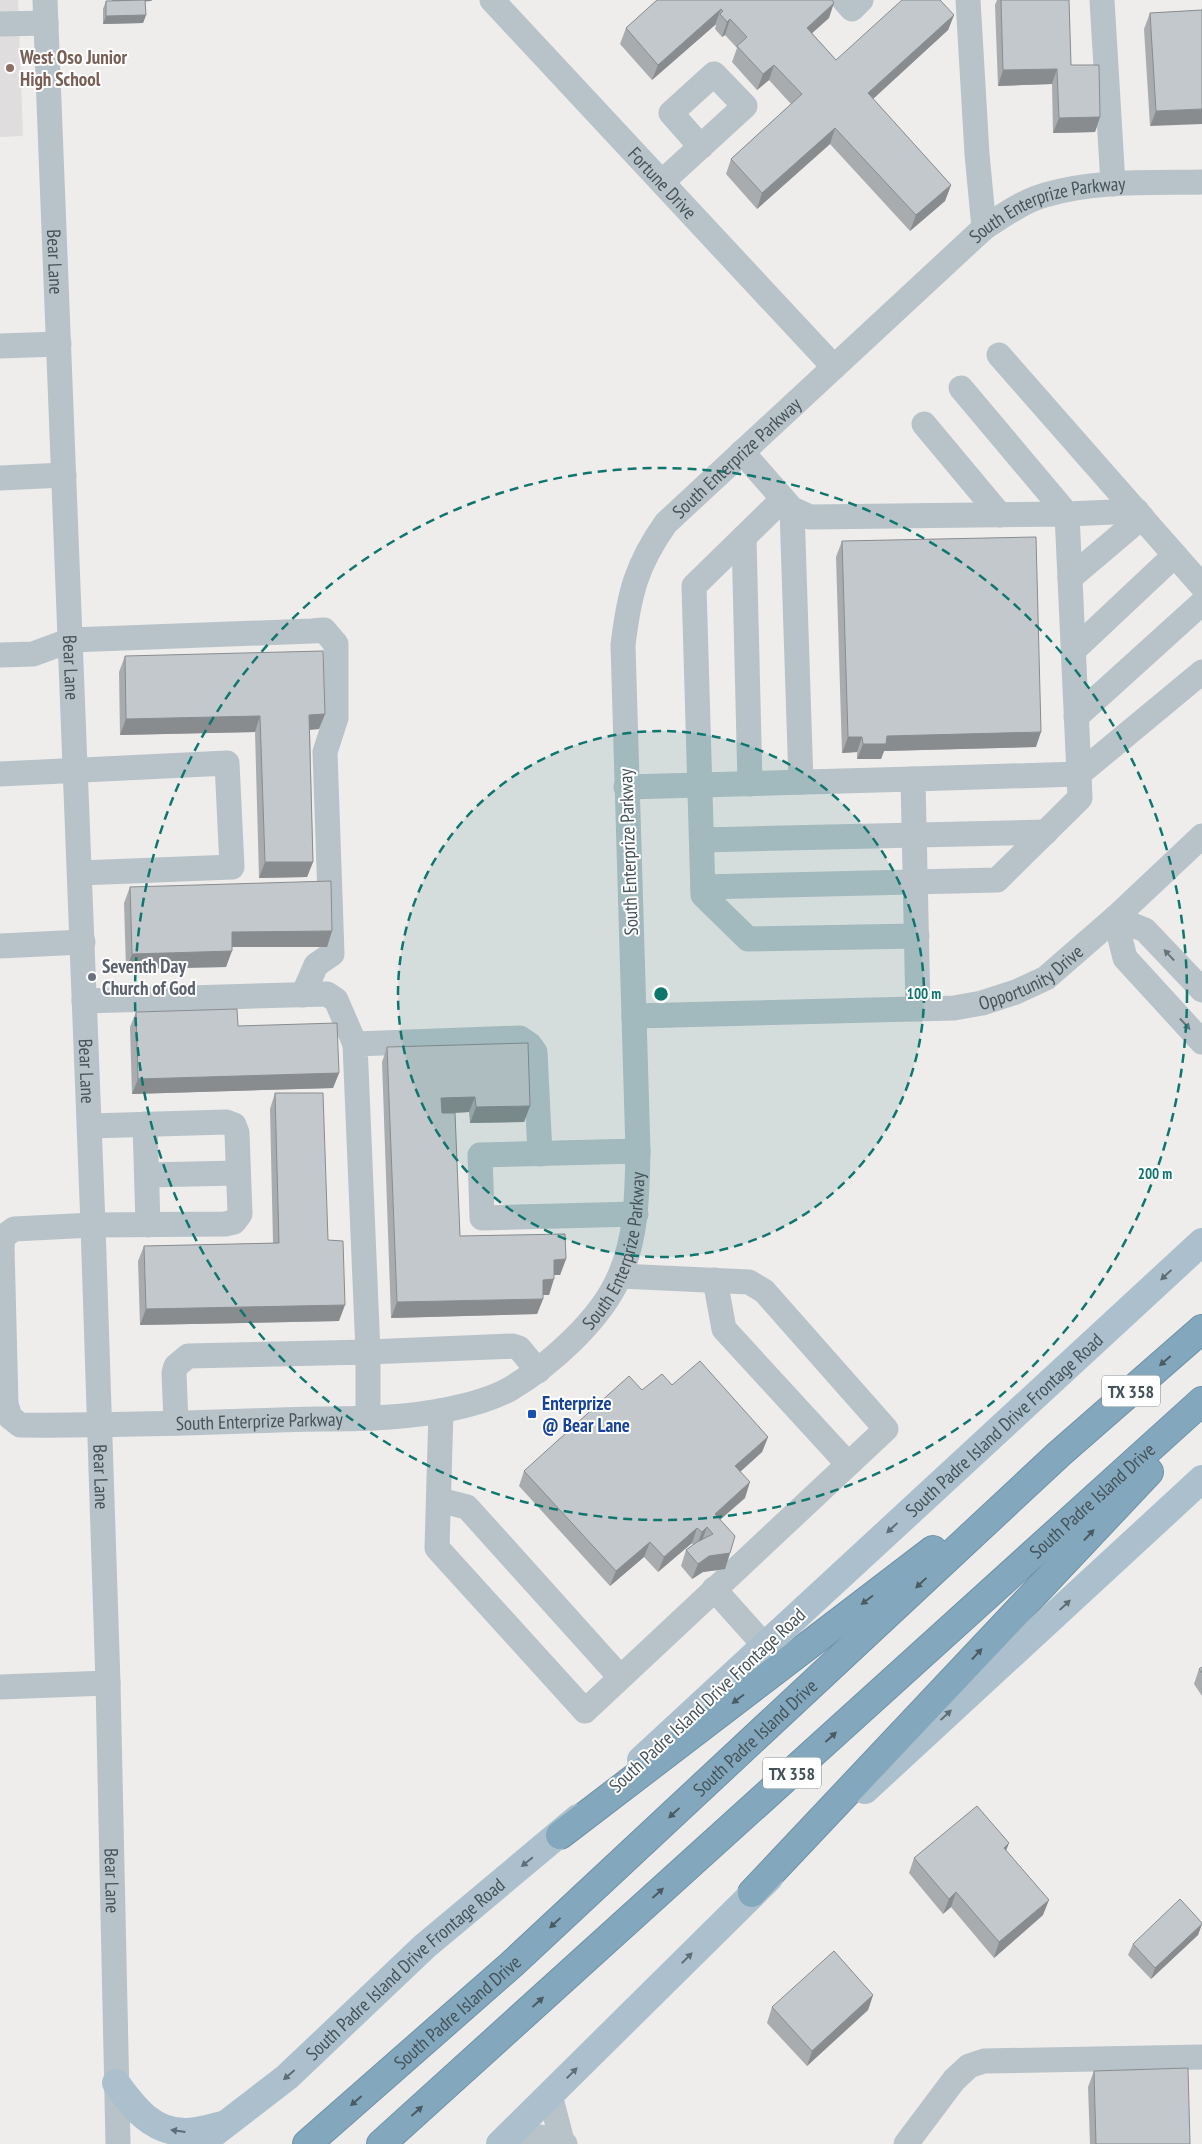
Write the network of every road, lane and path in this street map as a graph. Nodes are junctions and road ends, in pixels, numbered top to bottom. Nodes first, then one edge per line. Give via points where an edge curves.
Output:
1 (492, 0) edge
2 (844, 0) edge
3 (862, 0) edge
4 (968, 0) edge
5 (1102, 0) edge
6 (45, 12) edge
7 (0, 24) edge
8 (701, 147) dead end
9 (662, 182) junction
10 (1202, 182) edge
11 (1113, 184) junction
12 (984, 228) junction
13 (59, 344) junction
14 (0, 346) edge
15 (999, 355) dead end
16 (834, 367) junction
17 (961, 388) dead end
18 (924, 424) dead end
19 (742, 452) junction
20 (64, 475) junction
21 (0, 478) edge
22 (788, 504) junction
23 (1000, 514) junction
24 (1067, 514) junction
25 (1139, 514) junction
26 (744, 538) junction
27 (1175, 555) junction
28 (1070, 578) junction
29 (1202, 586) edge
30 (1202, 603) edge
31 (70, 640) junction
32 (1074, 650) junction
33 (0, 655) edge
34 (1202, 672) edge
35 (1076, 717) junction
36 (75, 769) junction
37 (0, 774) edge
38 (1079, 774) junction
39 (913, 779) junction
40 (801, 782) junction
41 (750, 784) junction
42 (700, 785) junction
43 (626, 787) junction
44 (1046, 832) junction
45 (914, 836) junction
46 (1202, 836) edge
47 (702, 840) junction
48 (80, 873) junction
49 (916, 883) junction
50 (703, 887) junction
51 (1115, 918) junction
52 (916, 936) junction
53 (83, 942) junction
54 (0, 946) edge
55 (1202, 990) edge
56 (302, 995) junction
57 (84, 1001) junction
58 (918, 1009) junction
59 (634, 1016) junction
60 (1202, 1042) edge
61 (355, 1044) junction
62 (145, 1124) junction
63 (90, 1126) junction
64 (638, 1152) junction
65 (540, 1154) junction
66 (238, 1173) junction
67 (147, 1175) junction
68 (636, 1214) junction
69 (148, 1225) junction
70 (93, 1226) junction
71 (1202, 1242) edge
72 (620, 1276) junction
73 (715, 1280) junction
74 (1202, 1329) edge
75 (368, 1352) junction
76 (538, 1371) junction
77 (1202, 1402) edge
78 (441, 1411) junction
79 (1202, 1415) edge
80 (368, 1417) junction
81 (176, 1423) junction
82 (100, 1424) junction
83 (1059, 1454) junction
84 (848, 1464) junction
85 (1202, 1479) edge
86 (439, 1500) junction
87 (714, 1589) junction
88 (765, 1646) junction
89 (620, 1677) junction
90 (108, 1683) junction
91 (0, 1688) edge
92 (560, 1835) junction
93 (752, 1893) junction
94 (1202, 2057) edge
95 (116, 2083) junction
96 (550, 2094) junction
97 (226, 2125) junction
98 (506, 2138) edge
99 (564, 2142) edge
100 (118, 2144) edge
101 (200, 2144) edge
102 (307, 2144) edge
103 (381, 2144) edge
104 (906, 2144) edge

1 - 9 street, Fortune Drive
2 - 3 street via 852,9
4 - 12 street
5 - 11 street
6 - 7 street
6 - 13 street, Bear Lane
8 - 9 street
9 - 16 street, Fortune Drive
10 - 11 street, South Enterprize Parkway
11 - 12 street, South Enterprize Parkway via 1044,195
12 - 16 street, South Enterprize Parkway
13 - 14 street
13 - 20 street, Bear Lane
15 - 25 street
16 - 19 street, South Enterprize Parkway
17 - 24 street
18 - 23 street
19 - 22 street
19 - 43 street, South Enterprize Parkway via 666,523 648,547 635,578 623,645
20 - 21 street
20 - 31 street, Bear Lane
22 - 23 street via 810,517
22 - 26 street
22 - 40 street
23 - 24 street
24 - 25 street
24 - 28 street
25 - 27 street
25 - 28 street
26 - 41 street
26 - 42 street via 694,586
27 - 29 street
27 - 32 street
28 - 32 street
30 - 35 street
31 - 33 street via 33,654
31 - 36 street, Bear Lane
31 - 56 street via 324,630 336,644 336,718 325,752 332,954 316,965
32 - 35 street
34 - 38 street
35 - 38 street
36 - 37 street
36 - 48 street, Bear Lane
36 - 48 street via 227,763 232,867
38 - 39 street
38 - 44 street via 1080,798
39 - 40 street
39 - 45 street
40 - 41 street
41 - 42 street
42 - 43 street
42 - 47 street
43 - 59 street, South Enterprize Parkway
44 - 45 street
44 - 49 street via 997,880
45 - 47 street
45 - 49 street
46 - 51 street, Opportunity Drive
47 - 50 street
48 - 53 street, Bear Lane
49 - 50 street
49 - 52 street
50 - 52 street via 703,895 748,938
55 -> 51 street via 1145,930
51 - 58 street, Opportunity Drive via 1046,978 1016,992 972,1004
51 -> 60 street via 1125,958
52 - 58 street
53 - 54 street
53 - 57 street, Bear Lane
56 - 57 street
56 - 61 street via 327,994 336,1000
57 - 63 street, Bear Lane
58 - 59 street, Opportunity Drive
59 - 64 street, South Enterprize Parkway
61 - 65 street via 520,1038 535,1052
61 - 75 street
62 - 63 street
62 - 66 street via 234,1124
62 - 67 street
63 - 70 street, Bear Lane
64 - 65 street
64 - 68 street, South Enterprize Parkway
65 - 68 street via 480,1155 482,1218
66 - 67 street
66 - 69 street via 240,1214 234,1222
67 - 69 street
68 - 72 street, South Enterprize Parkway
69 - 70 street
70 - 82 street, Bear Lane
70 - 82 street, South Enterprize Parkway via 14,1230 3,1237 6,1404 10,1417 20,1425
71 -> 88 main road, South Padre Island Drive Frontage Road
72 - 73 street
72 - 76 street, South Enterprize Parkway via 586,1326
73 - 84 street via 724,1329
73 - 84 street via 749,1282 764,1291 886,1429
74 -> 83 highway, South Padre Island Drive / TX 358
75 - 76 street via 513,1346 519,1348
75 - 80 street
75 - 81 street via 188,1356 176,1366 174,1373
76 - 78 street, South Enterprize Parkway via 508,1390 480,1402
103 -> 77 highway, South Padre Island Drive / TX 358
78 - 80 street, South Enterprize Parkway
78 - 86 street
93 -> 79 highway
80 - 81 street, South Enterprize Parkway
81 - 82 street, South Enterprize Parkway
82 - 90 street, Bear Lane
83 -> 92 highway
83 -> 102 highway, South Padre Island Drive / TX 358 via 511,1965
84 - 87 street
93 -> 85 main road
86 - 89 street via 467,1507
86 - 89 street via 438,1548 584,1711
87 - 88 street
87 - 89 street
88 - 92 main road, South Padre Island Drive Frontage Road
90 - 91 street
90 - 95 street, Bear Lane
92 -> 97 main road, South Padre Island Drive Frontage Road via 426,1946 287,2077
96 -> 93 main road
94 - 104 street via 984,2060 970,2066 954,2080
97 -> 95 main road via 188,2132 164,2128 146,2120
95 - 100 street, Bear Lane
96 - 98 main road
96 - 99 street
97 - 101 main road, South Padre Island Drive Frontage Road
98 - 99 street

